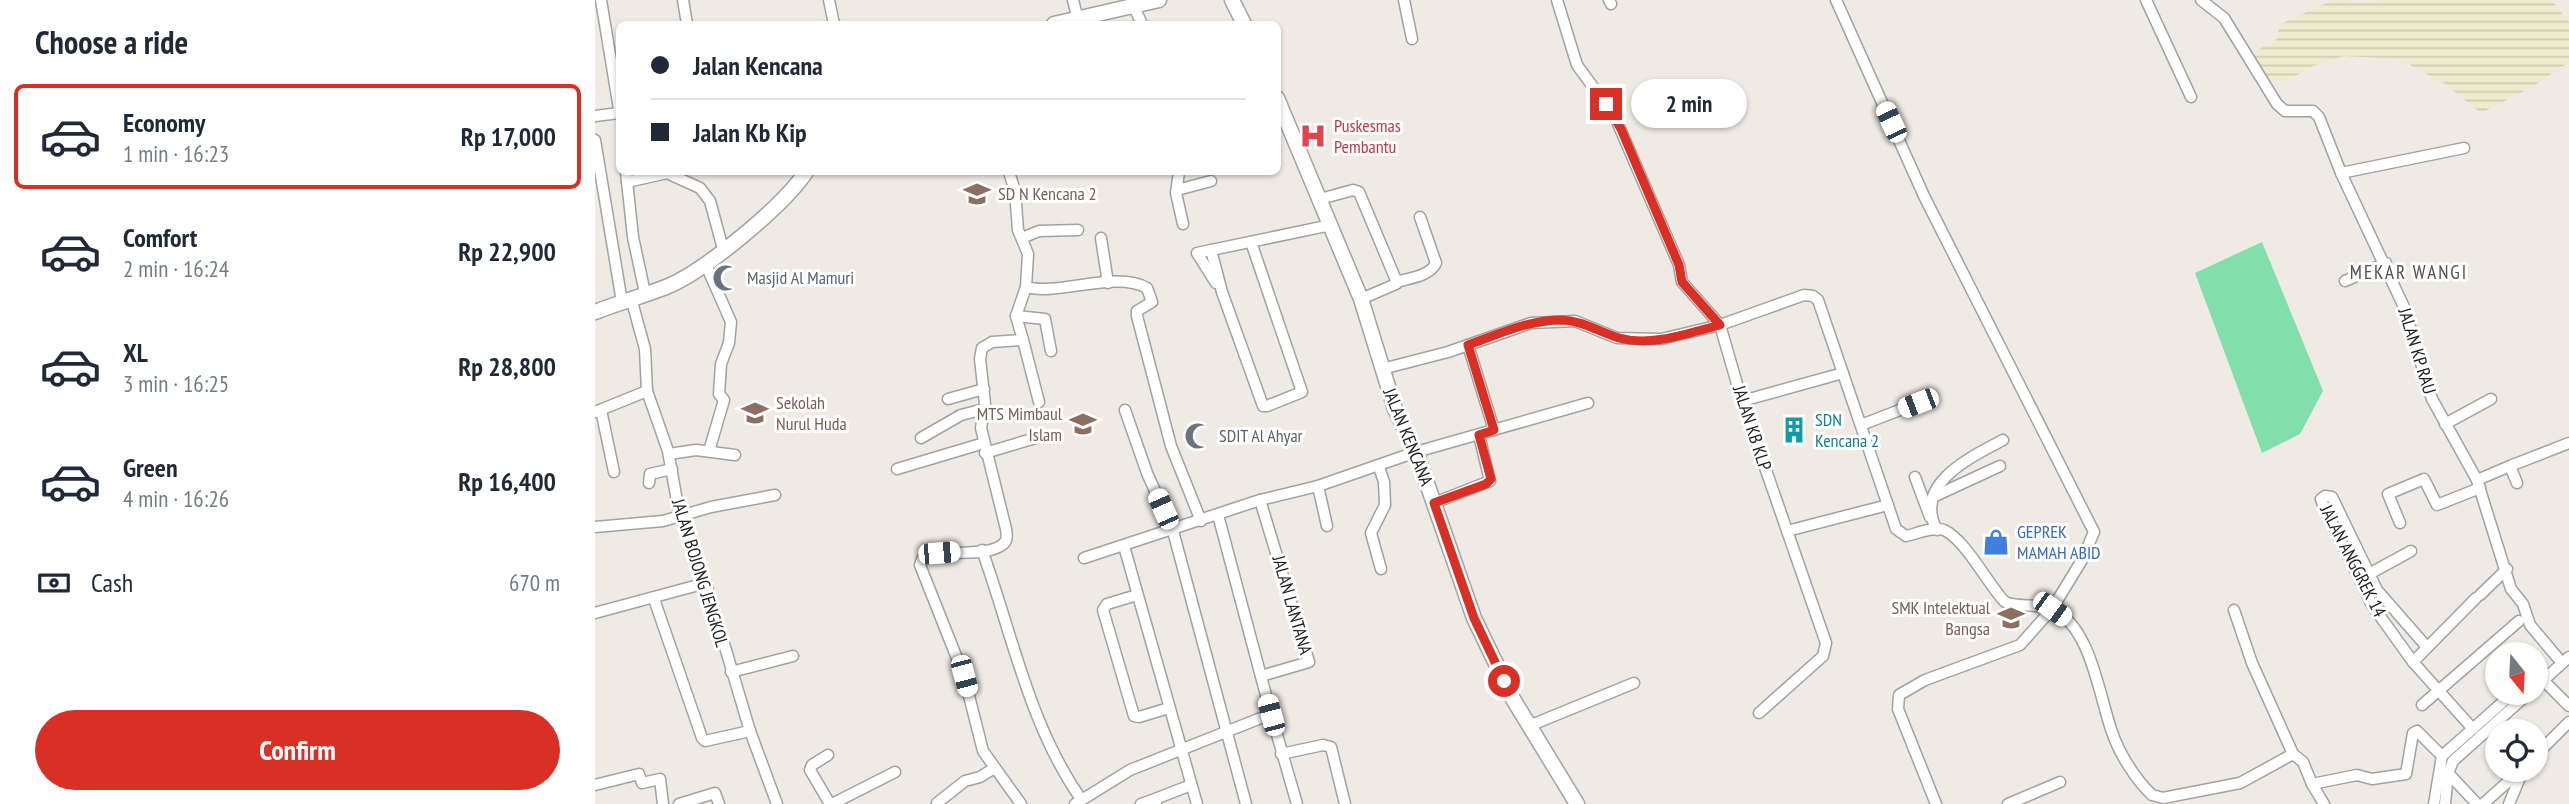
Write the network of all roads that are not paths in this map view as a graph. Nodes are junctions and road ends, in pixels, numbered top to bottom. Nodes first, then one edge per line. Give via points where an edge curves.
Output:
1 (601, 0) edge
2 (683, 0) edge
3 (829, 0) edge
4 (1073, 0) edge
5 (1159, 0) edge
6 (1233, 0) edge
7 (1404, 0) edge
8 (1557, 0) edge
9 (1836, 0) edge
10 (2146, 0) edge
11 (2201, 0) edge
12 (1125, 4) edge
13 (686, 21) edge
14 (833, 21) edge
15 (1078, 21) edge
16 (1139, 21) edge
17 (1243, 21) edge
18 (1412, 38) dead end
19 (616, 75) edge
20 (2191, 97) dead end
21 (1281, 107) edge
22 (616, 112) edge
23 (595, 116) edge
24 (595, 140) edge
25 (2464, 148) dead end
26 (2341, 173) junction
27 (671, 175) edge
28 (804, 175) edge
29 (1010, 175) edge
30 (1179, 175) edge
31 (626, 176) edge
32 (1211, 181) dead end
33 (1177, 190) junction
34 (1320, 199) junction
35 (1420, 217) dead end
36 (1183, 223) dead end
37 (1331, 225) junction
38 (1078, 230) dead end
39 (1022, 238) junction
40 (1101, 238) dead end
41 (1251, 242) junction
42 (723, 249) junction
43 (705, 263) junction
44 (2386, 264) junction
45 (2345, 281) dead end
46 (1396, 282) junction
47 (1108, 283) junction
48 (1026, 287) junction
49 (645, 293) junction
50 (1361, 299) junction
51 (626, 300) junction
52 (595, 312) edge
53 (1016, 316) junction
54 (1720, 325) junction
55 (1023, 340) junction
56 (1468, 345) junction
57 (1051, 351) dead end
58 (1382, 369) junction
59 (1843, 373) junction
60 (984, 389) junction
61 (647, 391) junction
62 (949, 399) dead end
63 (2491, 399) dead end
64 (1742, 401) junction
65 (1039, 402) dead end
66 (1588, 403) dead end
67 (1918, 403) dead end
68 (984, 409) junction
69 (598, 411) edge
70 (1125, 411) dead end
71 (2445, 424) junction
72 (1861, 425) junction
73 (1494, 430) junction
74 (1479, 435) junction
75 (1039, 437) dead end
76 (921, 438) dead end
77 (2003, 440) dead end
78 (2569, 443) edge
79 (985, 448) junction
80 (709, 451) junction
81 (1416, 452) junction
82 (669, 454) junction
83 (735, 455) dead end
84 (2000, 466) dead end
85 (2510, 466) junction
86 (1379, 467) junction
87 (672, 469) junction
88 (897, 469) dead end
89 (614, 472) dead end
90 (1915, 477) dead end
91 (649, 483) dead end
92 (2517, 483) dead end
93 (2478, 484) junction
94 (1318, 486) junction
95 (775, 495) dead end
96 (1935, 496) junction
97 (1260, 500) junction
98 (1434, 503) junction
99 (1888, 505) junction
100 (680, 515) junction
101 (1218, 515) junction
102 (1931, 519) junction
103 (1201, 521) junction
104 (2400, 523) dead end
105 (1327, 526) dead end
106 (595, 527) edge
107 (1937, 530) junction
108 (1174, 531) junction
109 (1787, 531) junction
110 (1124, 546) junction
111 (982, 550) junction
112 (2411, 551) dead end
113 (1084, 558) dead end
114 (1381, 569) dead end
115 (2507, 569) junction
116 (2369, 574) junction
117 (706, 583) junction
118 (1137, 595) junction
119 (654, 599) junction
120 (2052, 609) junction
121 (2234, 610) dead end
122 (595, 613) edge
123 (2519, 621) dead end
124 (2426, 646) junction
125 (793, 656) dead end
126 (2565, 660) edge
127 (2413, 662) junction
128 (731, 673) junction
129 (2548, 673) edge
130 (1261, 676) junction
131 (1634, 683) dead end
132 (2548, 688) edge
133 (2439, 691) junction
134 (2422, 705) dead end
135 (2500, 705) edge
136 (2516, 705) edge
137 (2569, 706) edge
138 (1169, 708) junction
139 (1759, 713) dead end
140 (1271, 715) junction
141 (2569, 722) edge
142 (1529, 726) junction
143 (2473, 729) junction
144 (1228, 730) junction
145 (750, 731) junction
146 (2548, 743) edge
147 (1180, 749) junction
148 (1282, 754) junction
149 (2293, 754) junction
150 (828, 755) dead end
151 (2442, 756) junction
152 (993, 769) junction
153 (895, 772) dead end
154 (2448, 773) junction
155 (2060, 782) dead end
156 (2508, 782) edge
157 (2517, 782) edge
158 (2312, 784) junction
159 (595, 785) edge
160 (1191, 785) junction
161 (1078, 801) edge
162 (1156, 802) edge
163 (937, 803) edge
164 (663, 804) edge
165 (682, 804) edge
166 (719, 804) edge
167 (777, 804) edge
168 (831, 804) edge
169 (1021, 804) edge
170 (1141, 804) edge
171 (1197, 804) edge
172 (1246, 804) edge
173 (1297, 804) edge
174 (1345, 804) edge
175 (1577, 804) edge
176 (1936, 804) edge
177 (2008, 804) edge
178 (2324, 804) edge
179 (2434, 804) edge
180 (2445, 804) edge
181 (2477, 804) edge
182 (2483, 804) edge
183 (2509, 804) edge

1 - 19 street
2 - 13 street
3 - 14 street
4 - 15 street
5 - 12 street
6 - 17 street
7 - 18 street
8 - 54 street via 1577,65 1621,129 1679,265 1682,282
9 - 120 street via 1924,195 2094,532
10 - 20 street
11 - 26 street, JALAN KP RAU via 2224,18 2277,104 2285,111 2313,111 2319,117
12 - 15 street
12 - 16 street
21 - 34 street, JALAN KENCANA
22 - 23 street
24 - 51 street, JALAN BOJONG JENGKOL
25 - 26 street
26 - 44 street, JALAN KP RAU
27 - 42 street via 700,188 710,201
28 - 42 street via 783,200
29 - 39 street
30 - 33 street
31 - 49 street
32 - 33 street
33 - 36 street
34 - 37 street, JALAN KENCANA
34 - 46 street via 1359,192
35 - 46 street via 1436,263 1425,274
37 - 41 street
37 - 50 street, JALAN KENCANA
38 - 39 street via 1039,232
39 - 48 street via 1028,254
40 - 47 street
41 - 41 street via 1302,392 1263,406 1222,292 1197,253
42 - 43 street
43 - 49 street via 667,286
43 - 80 street via 731,322 721,364 719,394 724,400
44 - 45 street
44 - 71 street, JALAN KP RAU via 2411,328 2425,384
46 - 50 street
47 - 48 street via 1039,291
47 - 103 street via 1144,285 1151,294 1151,304 1137,311 1137,316 1171,446
48 - 53 street
49 - 51 street
50 - 58 street, JALAN KENCANA
51 - 52 street
51 - 61 street, JALAN BOJONG JENGKOL via 645,349
53 - 55 street
53 - 57 street via 1045,319
54 - 56 street via 1640,340 1618,338 1575,321 1547,321
54 - 59 street via 1804,295 1813,296
54 - 64 street, JALAN KB KLP
55 - 60 street via 992,342 982,348
55 - 65 street
56 - 58 street
56 - 73 street
58 - 81 street, JALAN KENCANA
59 - 64 street
59 - 72 street
60 - 62 street
60 - 68 street
61 - 69 street
61 - 82 street, JALAN BOJONG JENGKOL
63 - 71 street
64 - 109 street, JALAN KB KLP
66 - 73 street
67 - 72 street
68 - 76 street via 961,415
68 - 79 street
69 - 89 street
70 - 108 street
71 - 93 street, JALAN KP RAU
72 - 99 street
73 - 74 street
74 - 81 street
74 - 98 street via 1490,481
75 - 79 street via 1019,445
77 - 96 street via 1956,466 1944,476
78 - 85 street
79 - 88 street
79 - 111 street via 1007,533 1002,545
80 - 82 street
80 - 83 street
81 - 86 street
81 - 98 street, JALAN KENCANA
82 - 87 street, JALAN BOJONG JENGKOL
84 - 96 street
85 - 92 street
85 - 93 street
86 - 94 street
86 - 114 street via 1385,505 1371,533
87 - 91 street via 650,474
87 - 100 street, JALAN BOJONG JENGKOL
90 - 102 street
93 - 104 street via 2437,505 2424,480 2388,494
93 - 115 street, JALAN KP RAU
94 - 97 street
94 - 105 street
95 - 100 street
96 - 102 street
97 - 101 street
97 - 130 street, JALAN LANTANA via 1309,662
98 - 142 street, JALAN KENCANA via 1474,618
99 - 107 street via 1902,534
99 - 109 street
100 - 106 street via 639,525
100 - 117 street, JALAN BOJONG JENGKOL
101 - 103 street
101 - 130 street
102 - 107 street
103 - 108 street
107 - 120 street via 1946,531 1981,568 2005,602
108 - 110 street
108 - 144 street
109 - 139 street, JALAN KB KLP via 1826,651
110 - 113 street
110 - 118 street
111 - 152 street via 932,555 920,565 964,676 983,751
111 - 161 street via 1044,736
112 - 116 street
115 - 124 street
115 - 126 street, JALAN KP RAU via 2511,589 2523,604 2530,625
116 - 124 street via 2385,601
116 - 127 street, JALAN ANGGREK 14 via 2332,497 2325,496 2321,499 2363,588
117 - 119 street
117 - 128 street, JALAN BOJONG JENGKOL
118 - 138 street
118 - 138 street via 1103,607 1133,716
119 - 122 street
119 - 145 street via 702,738
120 - 149 street via 2080,635 2113,734 2128,764 2152,795 2163,798 2241,783
120 - 176 street via 2020,645 1925,680 1899,695 1898,709
121 - 149 street
123 - 133 street
124 - 127 street
125 - 128 street
126 - 129 street
127 - 133 street, JALAN ANGGREK 14
128 - 145 street, JALAN BOJONG JENGKOL
130 - 140 street
131 - 142 street
132 - 137 street
133 - 134 street
133 - 143 street, JALAN ANGGREK 14
135 - 143 street
136 - 154 street via 2453,761
138 - 147 street
140 - 144 street
140 - 148 street
141 - 146 street
142 - 175 street, JALAN KENCANA
143 - 151 street
144 - 147 street
144 - 172 street
145 - 167 street, JALAN BOJONG JENGKOL
147 - 160 street
147 - 161 street via 1130,770
148 - 173 street
148 - 174 street via 1331,747
149 - 158 street via 2303,762
150 - 168 street via 810,770
151 - 158 street via 2417,732 2413,733 2406,774 2372,779 2357,775
151 - 179 street
152 - 163 street via 980,778 965,780
152 - 169 street
153 - 168 street
154 - 180 street
154 - 181 street
155 - 177 street
156 - 182 street
157 - 183 street
158 - 178 street
159 - 164 street via 639,774 642,783 660,779
160 - 162 street
160 - 171 street
162 - 170 street
165 - 166 street via 715,793

